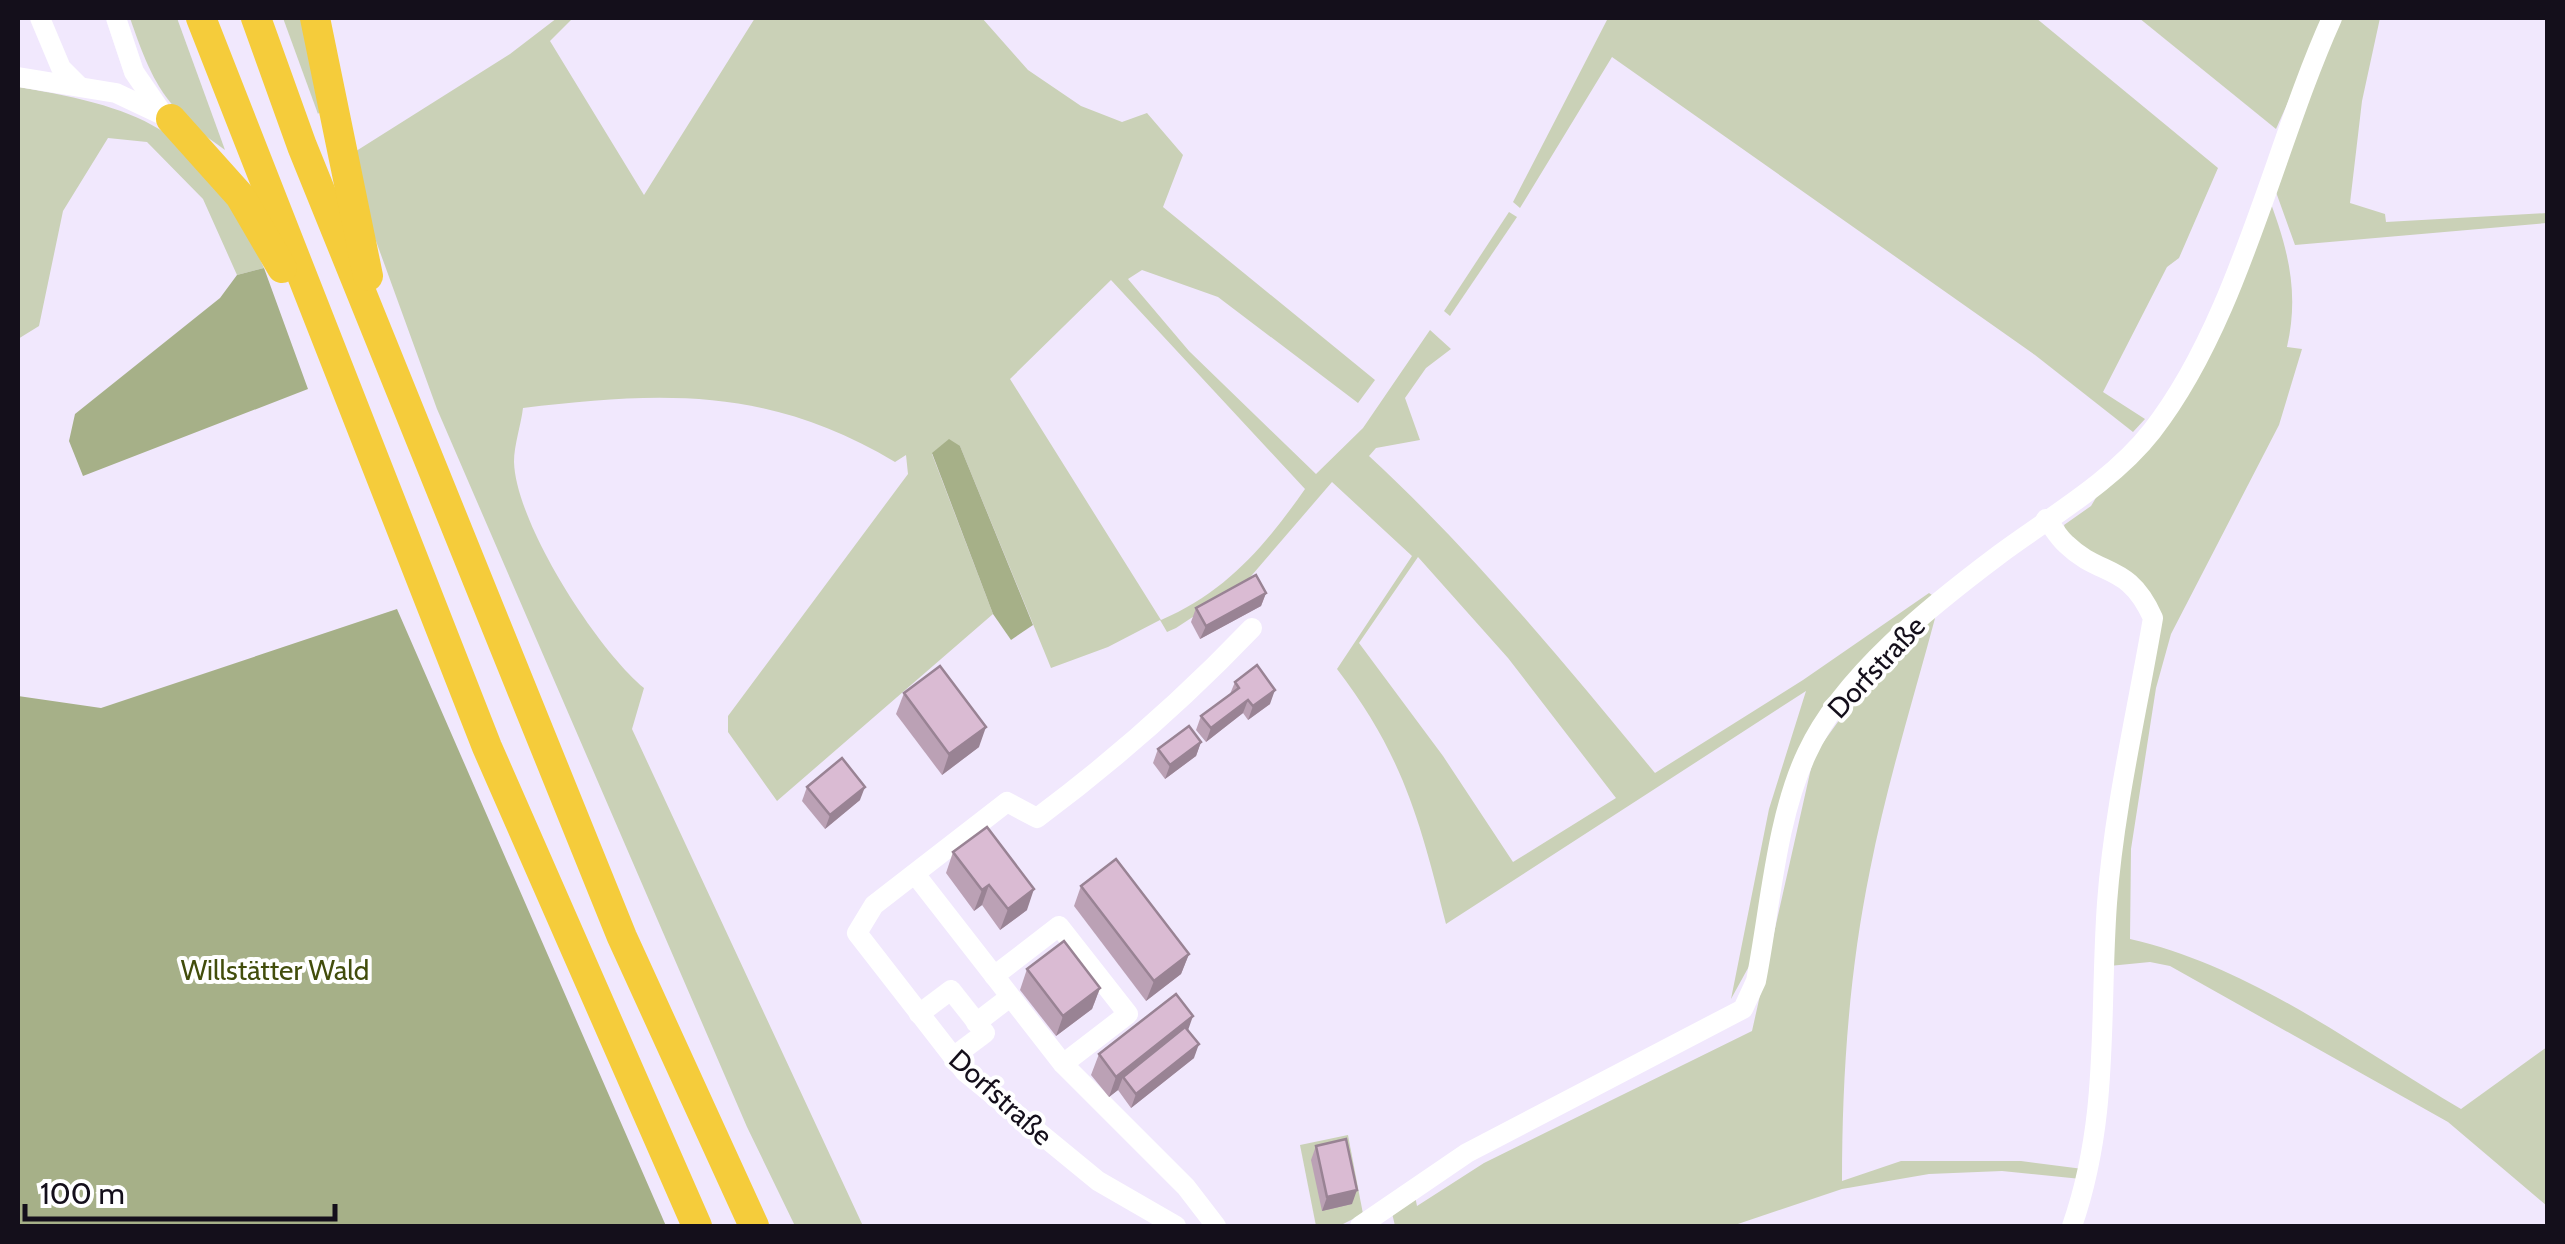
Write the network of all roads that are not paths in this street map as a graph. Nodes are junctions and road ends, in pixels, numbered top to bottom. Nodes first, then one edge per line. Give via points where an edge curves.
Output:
1 (40, 18) edge
2 (116, 18) edge
3 (201, 18) edge
4 (256, 18) edge
5 (315, 18) edge
6 (2332, 18) edge
7 (18, 77) edge
8 (79, 86) junction
9 (166, 116) junction
10 (382, 348) junction
11 (344, 388) junction
12 (2046, 519) junction
13 (1252, 628) dead end
14 (915, 874) junction
15 (994, 976) junction
16 (1010, 997) junction
17 (920, 1014) junction
18 (976, 1023) junction
19 (953, 1057) junction
20 (1063, 1064) junction
21 (697, 1226) edge
22 (754, 1226) edge
23 (1176, 1226) edge
24 (1216, 1226) edge
25 (1360, 1226) edge
26 (2072, 1226) edge

1 - 8 street via 61,68
2 - 9 street via 134,72
3 - 11 highway
4 - 10 highway
5 - 10 highway
6 - 12 street, Dorfstraße via 2192,374 2150,434
7 - 8 street
8 - 9 street
9 - 11 highway via 240,196
10 - 22 highway via 622,937
11 - 21 highway via 486,747
12 - 25 street, Dorfstraße via 1906,631 1823,725 1792,794 1756,981 1743,1009 1483,1144
12 - 26 street via 2067,546 2142,592 2153,618 2107,903 2102,1100
13 - 14 street via 1108,766 1037,818 1006,802
14 - 15 street
14 - 17 street, Dorfstraße via 874,905 857,933
15 - 16 street
15 - 20 street via 1059,926 1128,1014
16 - 18 street
16 - 20 street
17 - 18 street via 951,990
17 - 19 street, Dorfstraße
18 - 19 street via 985,1033
19 - 23 street, Dorfstraße via 1098,1181
20 - 24 street

